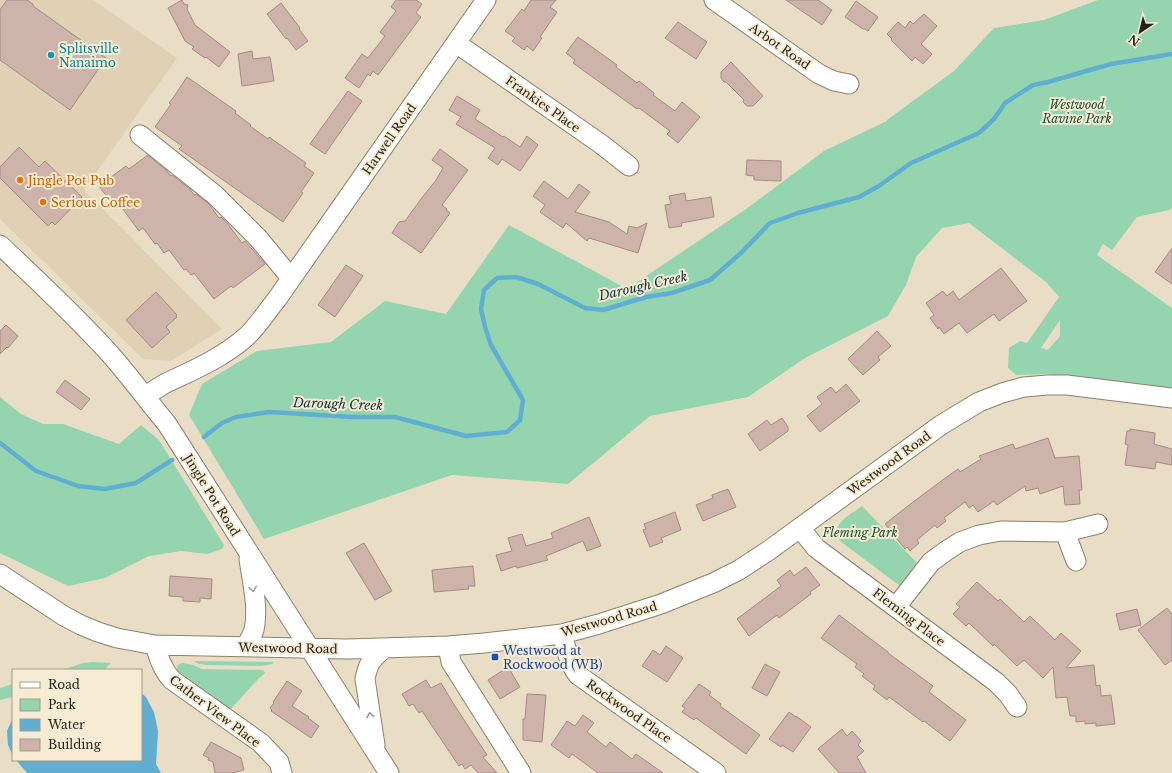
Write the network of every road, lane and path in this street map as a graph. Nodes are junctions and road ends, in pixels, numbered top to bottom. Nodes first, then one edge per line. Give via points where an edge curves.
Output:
1 (486, 0) edge
2 (714, 0) edge
3 (456, 43) junction
4 (849, 84) dead end
5 (140, 135) dead end
6 (629, 166) dead end
7 (0, 246) edge
8 (291, 278) junction
9 (145, 396) junction
10 (1172, 398) edge
11 (1098, 524) dead end
12 (800, 528) junction
13 (1065, 532) junction
14 (247, 550) junction
15 (1076, 561) dead end
16 (0, 574) edge
17 (896, 608) junction
18 (562, 634) junction
19 (155, 645) junction
20 (448, 646) junction
21 (246, 647) junction
22 (309, 648) junction
23 (385, 648) junction
24 (1017, 707) dead end
25 (377, 754) junction
26 (282, 773) edge
27 (389, 773) edge
28 (521, 773) edge
29 (716, 773) edge

1 - 3 street, Harwell Road
2 - 4 street, Arbot Road via 818,74
3 - 6 street, Frankies Place
3 - 8 street, Harwell Road
5 - 8 street via 215,195 258,238
7 - 9 street, Jingle Pot Road via 89,332
8 - 9 street, Harwell Road via 278,299 240,342 205,365
9 - 14 street, Jingle Pot Road via 167,424
10 - 12 street, Westwood Road via 1067,385 1024,387 1002,393 979,402 941,425
11 - 13 street
12 - 17 street, Fleming Place via 816,548
12 - 18 street, Westwood Road via 739,570 713,583 629,615
13 - 15 street
13 - 17 street via 1001,531 960,542 931,562
14 -> 21 street via 256,617
14 - 22 street, Jingle Pot Road
16 - 19 street, Westwood Road via 81,625 118,638
17 - 24 street, Fleming Place via 996,682
18 - 20 street, Westwood Road
18 - 29 street, Rockwood Place via 570,662 578,675
19 - 21 street, Westwood Road
19 - 26 street, Cather View Place via 166,674 261,743 278,762
20 - 23 street, Westwood Road
20 - 28 street via 451,662
21 - 22 street, Westwood Road
22 - 23 street, Westwood Road
22 - 25 street, Jingle Pot Road
25 -> 23 street via 365,679 371,662
25 - 27 street, Jingle Pot Road

